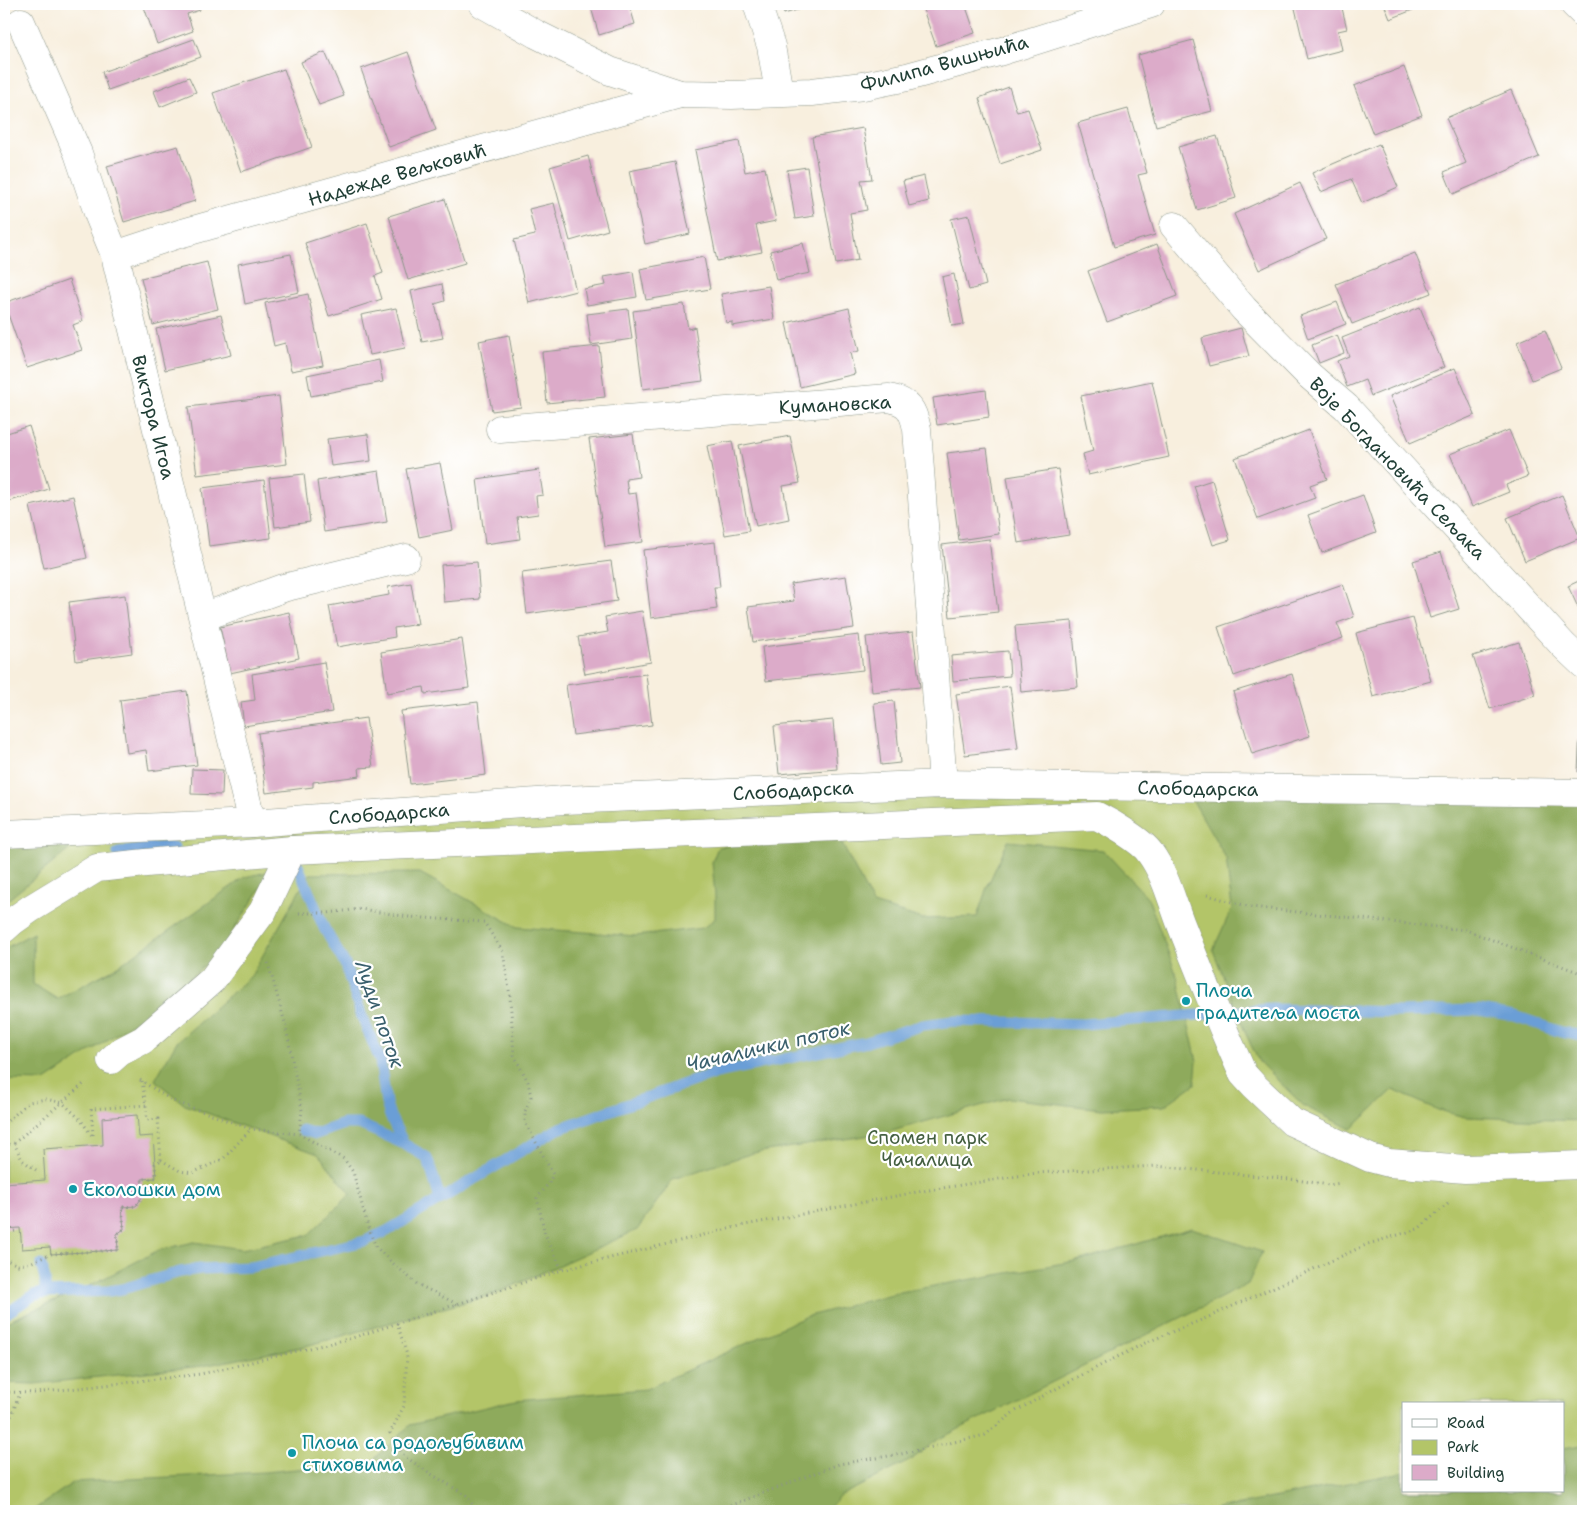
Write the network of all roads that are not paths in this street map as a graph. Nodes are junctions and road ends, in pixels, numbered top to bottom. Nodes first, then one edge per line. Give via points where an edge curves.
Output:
1 (483, 4) edge
2 (757, 4) edge
3 (1151, 4) edge
4 (1574, 4) edge
5 (1583, 13) edge
6 (21, 22) dead end
7 (779, 92) junction
8 (680, 94) junction
9 (1174, 226) dead end
10 (115, 255) junction
11 (500, 429) dead end
12 (406, 558) dead end
13 (203, 617) junction
14 (1583, 664) edge
15 (943, 784) junction
16 (1583, 793) edge
17 (252, 823) junction
18 (4, 834) edge
19 (292, 850) junction
20 (4, 930) edge
21 (111, 1060) road end
22 (1583, 1165) edge

1 - 8 street, Филипа Вишњића via 610,70
2 - 7 street via 771,46
3 - 7 street, Филипа Вишњића via 907,77 812,92
4 - 5 street
6 - 10 street, Виктора Игоа via 78,153
7 - 8 street, Филипа Вишњића
8 - 10 street, Надежде Вељковић via 179,234
9 - 14 street, Воје Богдановића Сељака via 1244,310 1346,407
10 - 13 street, Виктора Игоа
11 - 15 street, Кумановска via 889,398 907,405 917,429
12 - 13 street via 282,588
13 - 17 street, Виктора Игоа
15 - 16 street, Слободарска
15 - 17 street, Слободарска via 564,800
17 - 18 street, Слободарска
19 - 20 street via 97,868 30,909
19 - 21 street via 263,911 212,980 143,1040
19 - 22 street via 1098,816 1150,851 1167,884 1243,1074 1292,1122 1370,1158 1389,1163 1465,1169

